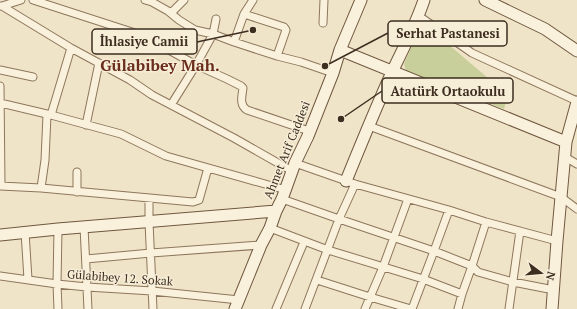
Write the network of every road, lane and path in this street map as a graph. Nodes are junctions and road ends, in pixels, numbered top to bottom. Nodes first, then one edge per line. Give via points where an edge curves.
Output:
1 (21, 0) edge
2 (33, 0) edge
3 (146, 0) edge
4 (184, 0) edge
5 (253, 0) edge
6 (324, 0) edge
7 (361, 0) edge
8 (424, 0) edge
9 (485, 0) edge
10 (49, 2) edge
11 (1, 6) edge
12 (171, 13) junction
13 (244, 14) junction
14 (419, 16) junction
15 (216, 19) dead end
16 (323, 22) dead end
17 (213, 34) junction
18 (234, 42) junction
19 (71, 48) junction
20 (340, 50) junction
21 (577, 51) edge
22 (277, 56) junction
23 (99, 63) junction
24 (196, 65) junction
25 (0, 70) edge
26 (393, 71) junction
27 (333, 73) junction
28 (33, 77) dead end
29 (0, 86) edge
30 (577, 101) edge
31 (0, 102) edge
32 (171, 105) junction
33 (49, 115) junction
34 (86, 125) junction
35 (369, 126) junction
36 (309, 131) junction
37 (566, 142) junction
38 (565, 157) junction
39 (577, 164) edge
40 (294, 167) junction
41 (208, 168) junction
42 (77, 172) dead end
43 (350, 183) junction
44 (1, 186) edge
45 (41, 188) junction
46 (77, 192) junction
47 (284, 194) junction
48 (561, 197) junction
49 (149, 198) junction
50 (408, 199) junction
51 (577, 209) edge
52 (449, 210) junction
53 (276, 211) junction
54 (339, 219) junction
55 (149, 222) junction
56 (486, 222) junction
57 (84, 227) junction
58 (270, 228) junction
59 (58, 229) junction
60 (520, 231) junction
61 (25, 232) junction
62 (0, 235) edge
63 (394, 237) junction
64 (557, 241) junction
65 (304, 242) junction
66 (261, 245) junction
67 (328, 250) junction
68 (434, 251) junction
69 (151, 253) junction
70 (86, 259) junction
71 (472, 266) junction
72 (383, 268) junction
73 (0, 276) edge
74 (28, 279) junction
75 (423, 279) junction
76 (317, 280) junction
77 (513, 282) junction
78 (57, 284) junction
79 (87, 287) junction
80 (554, 290) junction
81 (152, 291) junction
82 (462, 294) junction
83 (370, 297) junction
84 (237, 304) edge
85 (58, 309) edge
86 (88, 309) edge
87 (153, 309) edge
88 (276, 309) edge
89 (305, 309) edge
90 (365, 309) edge
91 (411, 309) edge
92 (458, 309) edge
93 (509, 309) edge
94 (552, 309) edge

1 - 11 street
2 - 10 street
3 - 12 street
4 - 12 street
5 - 13 street
6 - 16 street
7 - 20 street, Ahmet Arif Caddesi
8 - 14 street
9 - 21 street via 545,29
10 - 24 street via 132,32
11 - 19 street
12 - 17 street via 196,30
13 - 18 street
13 - 22 street via 284,27 286,30
14 - 26 street
14 - 30 street via 472,53
15 - 17 street
17 - 18 street
17 - 24 street
18 - 22 street
19 - 23 street
19 - 33 street
20 - 26 street
20 - 27 street, Ahmet Arif Caddesi
22 - 27 street
23 - 32 street
23 - 34 street
24 - 32 street
24 - 36 street via 243,88 241,100 247,110
25 - 28 street
26 - 35 street
26 - 37 street
27 - 36 street, Ahmet Arif Caddesi
29 - 31 street
30 - 37 street
31 - 33 street
31 - 44 street
32 - 40 street
33 - 34 street
33 - 45 street
34 - 41 street via 121,134 166,156
35 - 43 street
35 - 48 street
36 - 40 street, Ahmet Arif Caddesi
37 - 38 street
38 - 39 street
38 - 48 street
40 - 43 street
40 - 47 street, Ahmet Arif Caddesi
41 - 47 street
41 - 49 street via 199,200 193,202
42 - 46 street
43 - 50 street
43 - 54 street
44 - 45 street
45 - 46 street
46 - 49 street
47 - 53 street, Ahmet Arif Caddesi
47 - 54 street
48 - 51 street
48 - 64 street
49 - 55 street
50 - 52 street
50 - 63 street
52 - 56 street
52 - 68 street
53 - 55 street
53 - 58 street, Ahmet Arif Caddesi
54 - 63 street
54 - 67 street
55 - 57 street
55 - 69 street
56 - 60 street
56 - 71 street
57 - 59 street
57 - 70 street
58 - 65 street
58 - 66 street, Ahmet Arif Caddesi
59 - 61 street
59 - 78 street
60 - 64 street
60 - 77 street
61 - 62 street
61 - 74 street
63 - 68 street
63 - 72 street
64 - 80 street
65 - 67 street
65 - 88 street
66 - 69 street
66 - 84 street, Ahmet Arif Caddesi
67 - 72 street
67 - 76 street
68 - 71 street
68 - 75 street
69 - 70 street
69 - 81 street
70 - 79 street
71 - 77 street via 478,272
71 - 82 street
72 - 75 street
72 - 83 street
73 - 74 street, Gülabibey 12. Sokak
74 - 78 street, Gülabibey 12. Sokak
75 - 82 street
75 - 91 street
76 - 83 street
76 - 89 street
77 - 80 street
77 - 93 street
78 - 79 street, Gülabibey 12. Sokak
78 - 85 street
79 - 81 street, Gülabibey 12. Sokak
79 - 86 street
80 - 94 street
81 - 84 street, Gülabibey 12. Sokak
81 - 87 street
82 - 92 street
83 - 90 street
83 - 91 street

